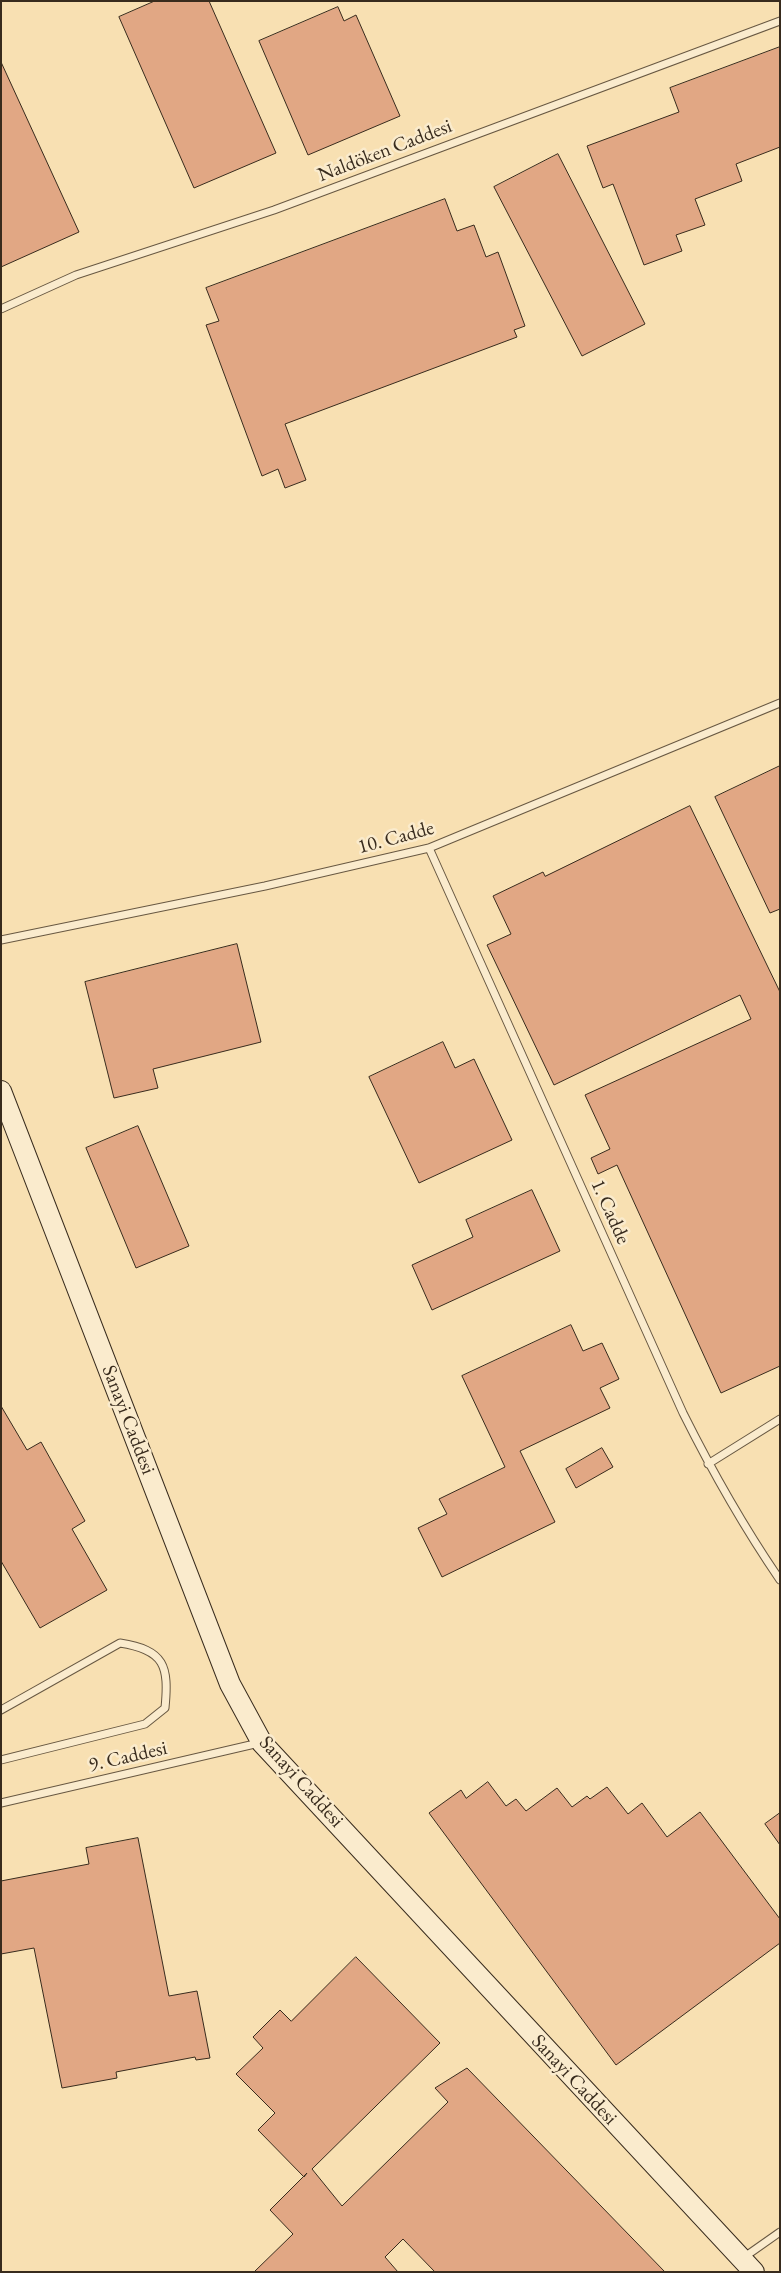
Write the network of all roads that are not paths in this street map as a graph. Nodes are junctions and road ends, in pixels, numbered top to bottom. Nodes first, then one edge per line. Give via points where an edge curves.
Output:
1 (780, 21) edge
2 (1, 309) edge
3 (780, 703) edge
4 (429, 848) junction
5 (1, 940) edge
6 (1, 1091) edge
7 (780, 1419) edge
8 (708, 1464) junction
9 (780, 1580) edge
10 (1, 1710) edge
11 (262, 1743) junction
12 (1, 1760) edge
13 (1, 1803) edge
14 (780, 2232) edge
15 (747, 2266) edge

1 - 2 lane, Naldöken Caddesi via 274,210 76,275
3 - 4 lane, 10. Cadde
4 - 5 lane, 10. Cadde via 265,886
4 - 8 lane, 1. Cadde
6 - 11 street, Sanayi Caddesi via 230,1684
7 - 8 lane
8 - 9 lane, 1. Cadde
10 - 12 lane via 120,1643 141,1646 161,1660 167,1682 165,1708 145,1724
11 - 13 lane, 9. Caddesi
11 - 15 street, Sanayi Caddesi
14 - 15 lane

